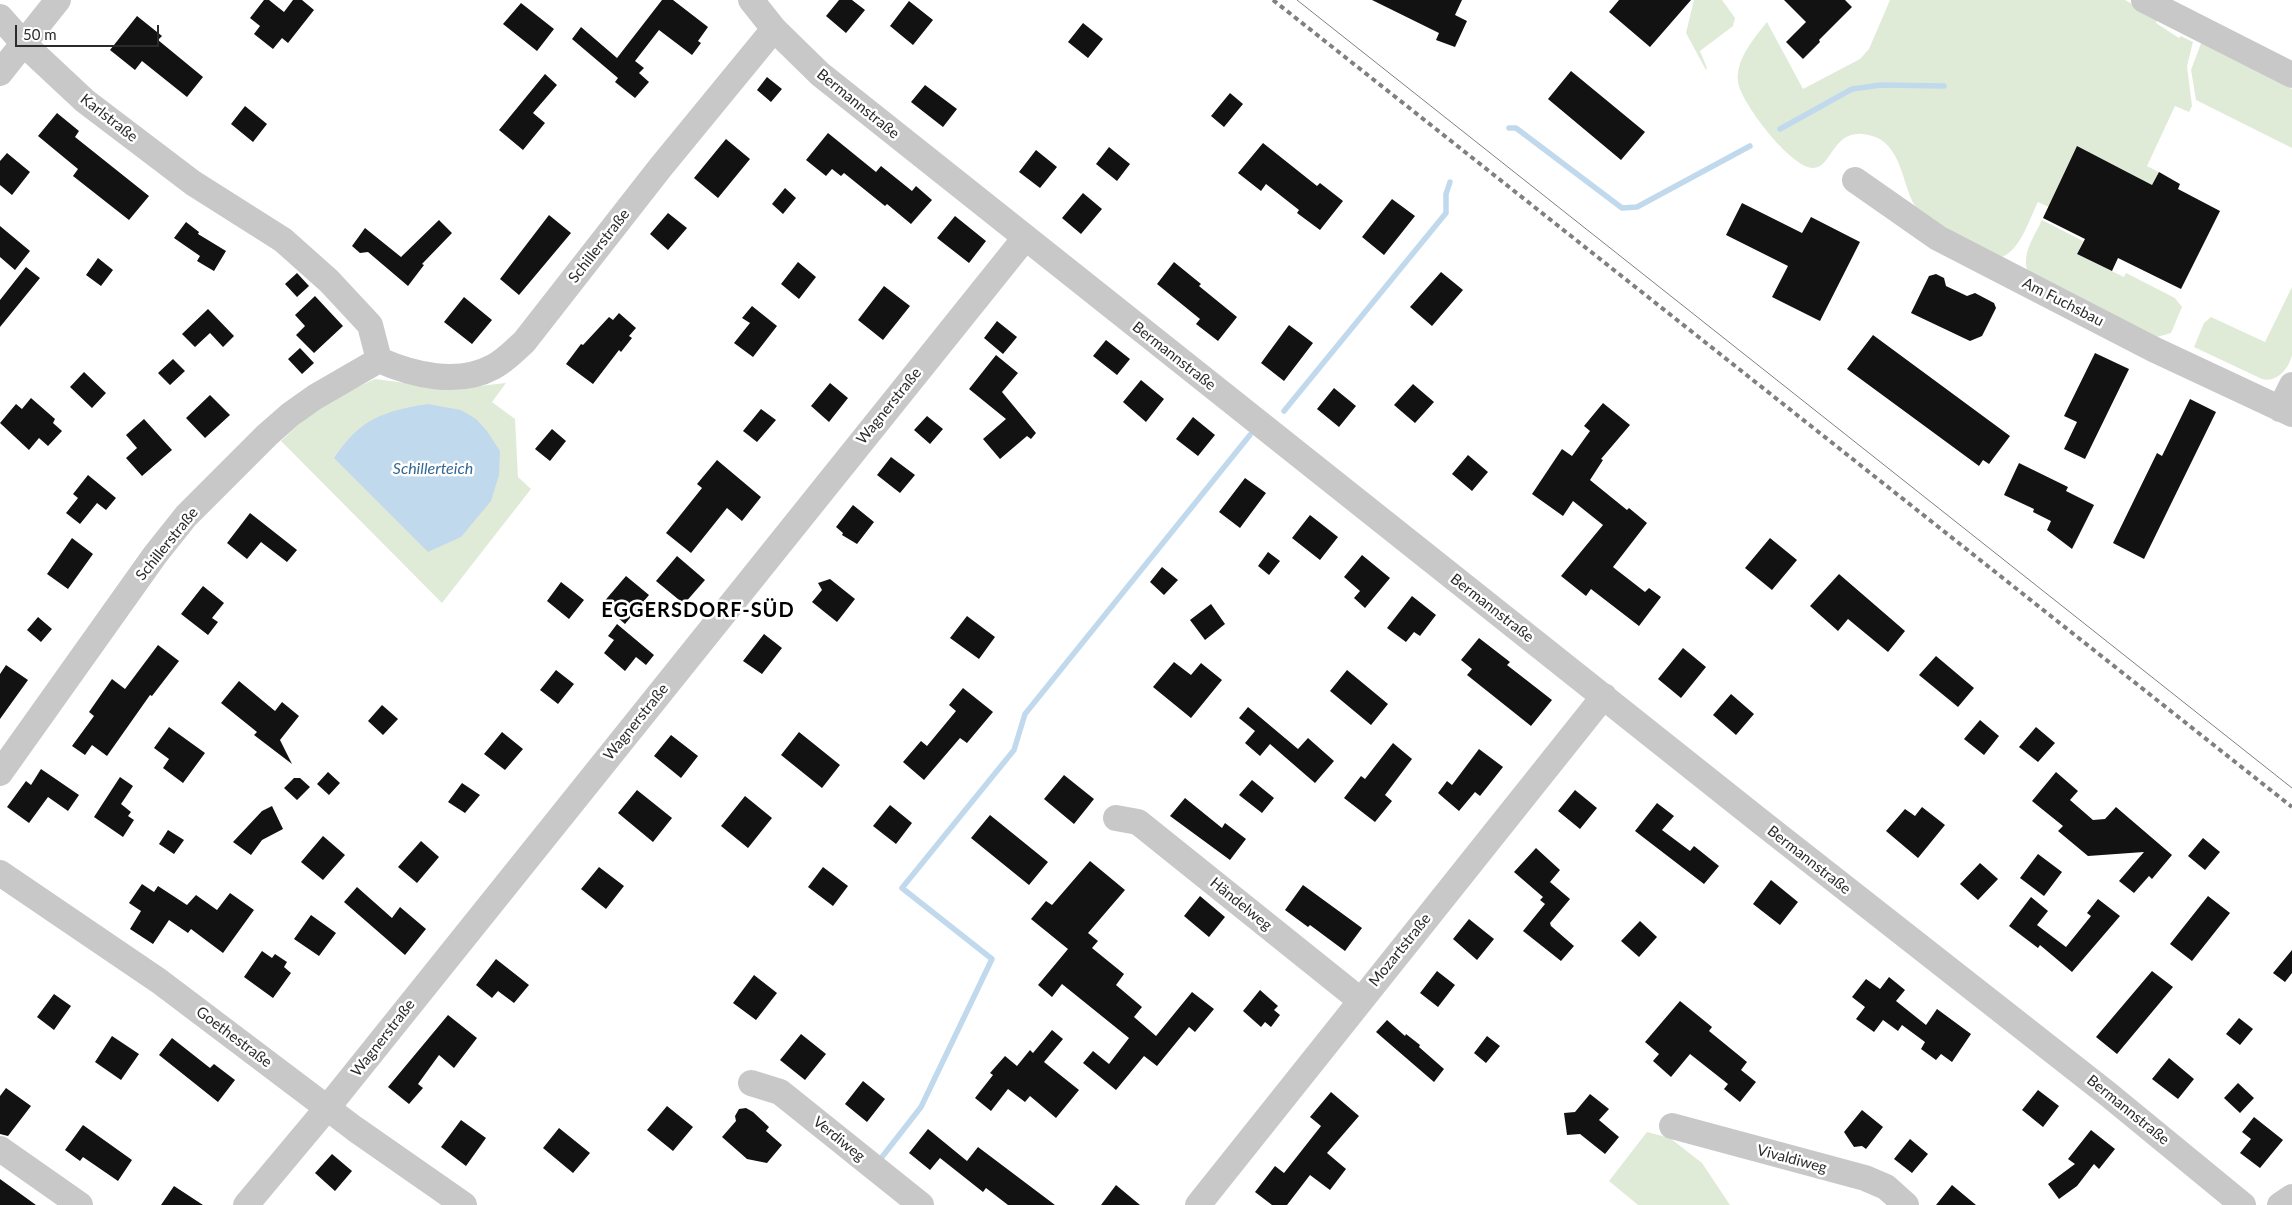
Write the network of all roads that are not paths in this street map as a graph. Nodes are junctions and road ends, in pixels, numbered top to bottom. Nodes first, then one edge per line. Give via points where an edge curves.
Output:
1 (58, 0) edge
2 (751, 0) edge
3 (2144, 0) edge
4 (0, 17) edge
5 (774, 29) junction
6 (24, 44) junction
7 (0, 73) edge
8 (2292, 74) edge
9 (1855, 180) dead end
10 (1025, 238) junction
11 (379, 360) junction
12 (2292, 385) edge
13 (2286, 412) edge
14 (1604, 696) junction
15 (0, 773) edge
16 (1116, 818) dead end
17 (0, 873) edge
18 (1360, 1000) junction
19 (751, 1083) dead end
20 (328, 1107) junction
21 (1672, 1126) dead end
22 (0, 1149) edge
23 (2292, 1197) edge
24 (80, 1205) edge
25 (246, 1205) edge
26 (464, 1205) edge
27 (921, 1205) edge
28 (1198, 1205) edge
29 (1906, 1205) edge
30 (2243, 1205) edge
31 (2280, 1205) edge

1 - 6 street
2 - 5 street, Bermannstraße
3 - 8 street
4 - 6 street, Karlstraße
5 - 10 street, Bermannstraße via 820,74
5 - 11 street, Schillerstraße via 524,342 507,358 479,373 447,377 424,375
6 - 7 street
6 - 11 street, Karlstraße via 85,101 193,183 283,240 370,325
9 - 13 street, Am Fuchsbau via 1938,238 2153,349
10 - 14 street, Bermannstraße
10 - 20 street, Wagnerstraße
11 - 15 street, Schillerstraße via 314,396 291,414 186,516 155,554
12 - 13 street, Am Fuchsbau
14 - 18 street, Mozartstraße
14 - 30 street, Bermannstraße via 2109,1095
16 - 18 street, Händelweg via 1138,822
17 - 20 street, Goethestraße via 159,981
18 - 28 street, Mozartstraße
19 - 27 street, Verdiweg via 780,1092
20 - 25 street, Wagnerstraße
20 - 26 street, Goethestraße
21 - 29 street, Vivaldiweg via 1865,1178 1886,1187
22 - 24 street
23 - 31 street

